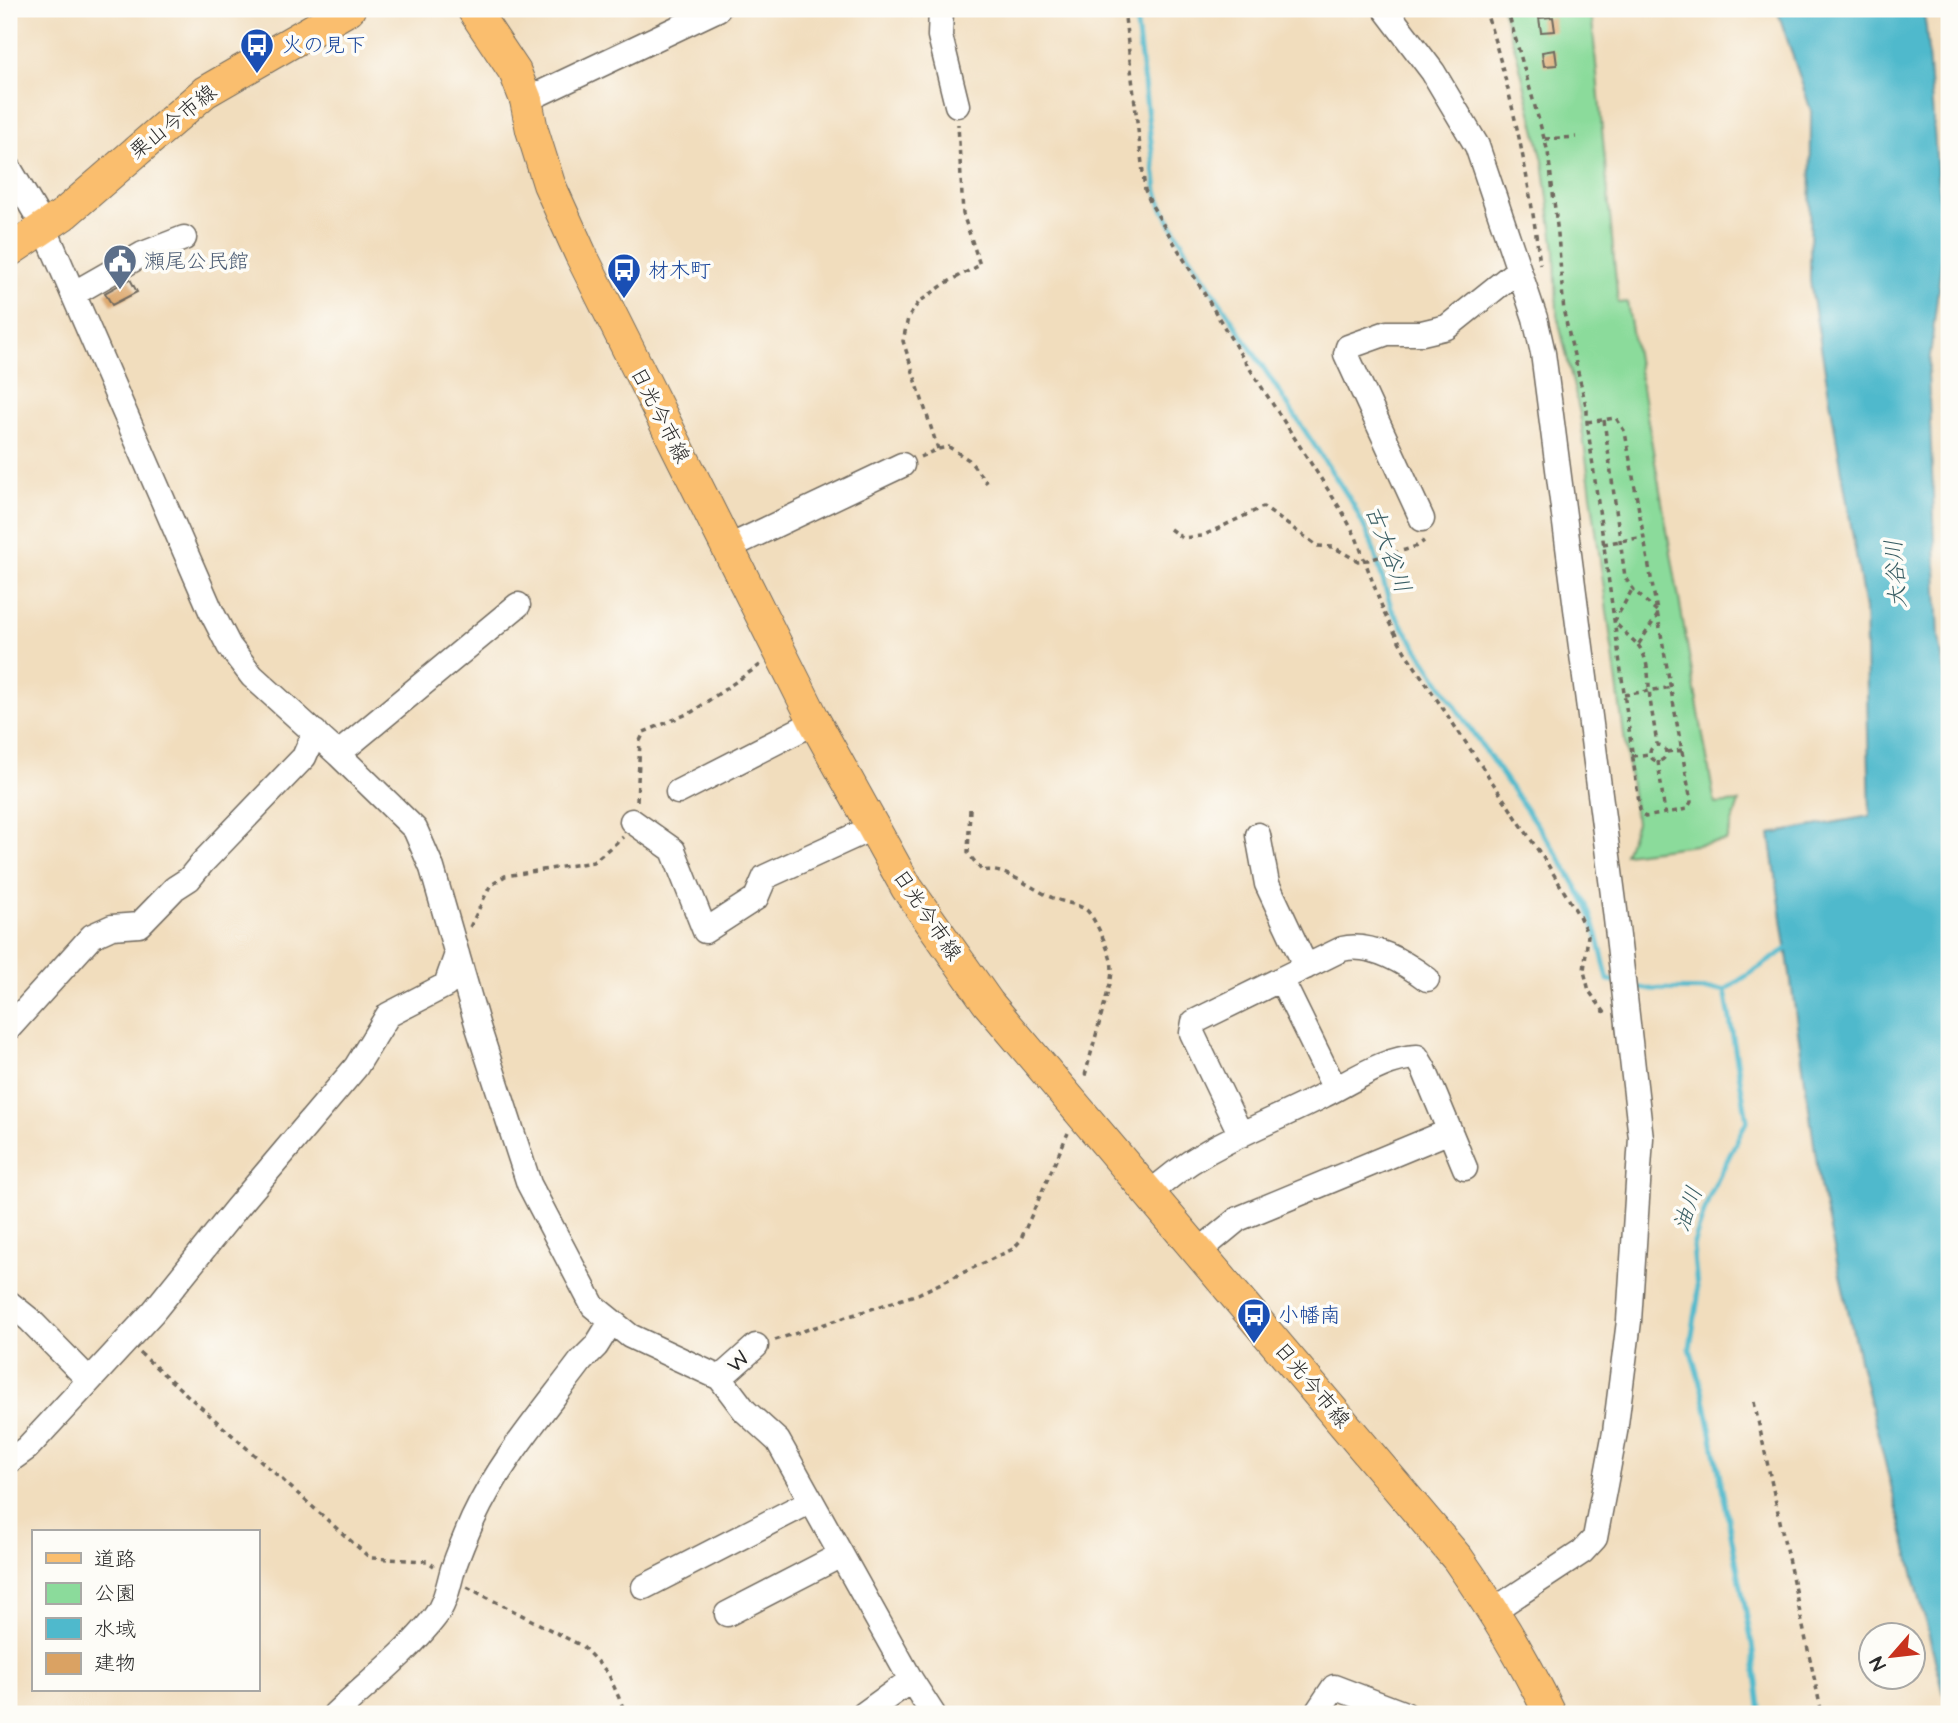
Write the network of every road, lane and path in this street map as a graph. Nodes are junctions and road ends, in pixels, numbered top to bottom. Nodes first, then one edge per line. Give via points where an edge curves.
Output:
1 (349, 9) edge
2 (473, 9) edge
3 (718, 9) edge
4 (941, 9) edge
5 (1124, 9) edge
6 (1385, 9) edge
7 (1485, 9) edge
8 (1507, 9) edge
9 (526, 100) junction
10 (957, 105) joint
11 (1576, 136) dead end
12 (1545, 139) junction
13 (9, 168) edge
14 (44, 227) junction
15 (184, 238) dead end
16 (9, 251) edge
17 (1518, 270) junction
18 (74, 294) junction
19 (1604, 420) junction
20 (1587, 422) junction
21 (938, 449) junction
22 (902, 465) joint
23 (987, 483) dead end
24 (1422, 519) joint
25 (1170, 529) dead end
26 (1644, 537) junction
27 (1621, 541) junction
28 (1603, 544) junction
29 (727, 548) junction
30 (1365, 560) junction
31 (1633, 588) junction
32 (518, 604) dead end
33 (1659, 613) junction
34 (1614, 622) junction
35 (1638, 645) junction
36 (779, 652) junction
37 (1672, 687) junction
38 (1650, 691) junction
39 (1624, 695) junction
40 (815, 722) junction
41 (315, 732) junction
42 (1657, 744) junction
43 (1682, 750) junction
44 (1667, 752) junction
45 (338, 754) junction
46 (1650, 754) junction
47 (1632, 756) junction
48 (1658, 761) junction
49 (678, 792) dead end
50 (970, 809) dead end
51 (1665, 814) junction
52 (632, 821) junction
53 (872, 828) junction
54 (1258, 835) dead end
55 (457, 954) junction
56 (1306, 967) junction
57 (1281, 979) junction
58 (1427, 979) dead end
59 (1628, 1008) junction
60 (9, 1028) edge
61 (1095, 1046) dead end
62 (1335, 1089) junction
63 (1450, 1131) junction
64 (1241, 1135) junction
65 (1055, 1164) dead end
66 (1465, 1168) dead end
67 (1149, 1195) junction
68 (1198, 1252) junction
69 (9, 1303) edge
70 (611, 1322) junction
71 (126, 1341) junction
72 (756, 1346) joint
73 (720, 1378) junction
74 (89, 1380) junction
75 (1754, 1402) dead end
76 (9, 1461) edge
77 (811, 1501) junction
78 (841, 1555) junction
79 (451, 1578) junction
80 (644, 1587) dead end
81 (1494, 1610) junction
82 (727, 1614) dead end
83 (911, 1681) junction
84 (1318, 1713) edge
85 (335, 1714) edge
86 (626, 1714) edge
87 (864, 1714) edge
88 (933, 1714) edge
89 (1405, 1714) edge
90 (1550, 1714) edge
91 (1822, 1714) edge

1 - 14 main road, 栗山今市線 via 205,92
2 - 9 main road, 日光今市線 via 509,61
3 - 9 street
4 - 10 street via 940,36
5 - 30 path via 1150,204 1343,513
6 - 17 street via 1433,72 1478,146
7 - 17 path via 1511,97 1539,251 1540,264
8 - 12 path
9 - 29 main road, 日光今市線 via 549,184 581,256
10 - 21 path via 963,214 980,265 919,302 908,318 903,341
11 - 12 path
12 - 20 path via 1564,313
13 - 14 street
14 - 16 main road, 栗山今市線
14 - 18 street
15 - 18 street via 143,254
17 - 24 street via 1447,327 1387,333 1348,346 1346,355
17 - 59 street via 1543,353
18 - 41 street via 229,646 252,676
19 - 20 path
19 - 26 path via 1616,418 1625,432
19 - 27 path
20 - 28 path
21 - 22 path
21 - 23 path via 949,447 969,460
22 - 29 street
24 - 30 path via 1427,538 1417,546
25 - 30 path via 1182,538 1202,536 1263,507 1318,546
26 - 27 path
26 - 33 path
27 - 28 path
27 - 31 path via 1625,577
28 - 34 path
29 - 36 main road, 日光今市線
30 - 59 path via 1385,615 1405,652 1579,916 1588,934 1584,971 1588,991 1607,1016
31 - 33 path
31 - 34 path
32 - 45 street
33 - 35 path
33 - 37 path
34 - 35 path
34 - 39 path
35 - 38 path via 1644,652
36 - 40 main road, 日光今市線
36 - 52 path via 692,712 644,732 639,741
37 - 38 path
37 - 43 path
38 - 39 path
38 - 42 path
39 - 47 path
40 - 49 street
40 - 53 main road, 日光今市線
41 - 45 street
41 - 60 street via 304,757 189,879 139,925 92,936
42 - 44 path
42 - 46 path
43 - 44 path
43 - 51 path via 1691,802 1686,809
44 - 48 path
45 - 55 street via 415,830 432,868
46 - 47 path
46 - 48 path
47 - 51 path via 1640,810 1645,817
48 - 51 path
50 - 61 path via 968,853 982,871 1007,876 1092,916 1113,972
52 - 53 street via 673,850 705,931 756,898 765,877
52 - 55 path via 623,837 593,862 505,876 490,886
53 - 67 main road, 日光今市線 via 907,888 988,1003
54 - 56 street via 1266,884
55 - 70 street via 529,1184 593,1306
55 - 71 street via 446,985 388,1015 356,1067
56 - 57 street
56 - 58 street via 1355,946 1407,964
57 - 62 street
57 - 64 street via 1194,1022 1192,1033
59 - 81 street via 1641,1138 1629,1321 1595,1538 1582,1552
62 - 63 street via 1417,1057
62 - 64 street
63 - 66 street
63 - 68 street via 1238,1219
64 - 67 street via 1201,1153
65 - 72 path via 1013,1249 908,1298
67 - 68 main road, 日光今市線
68 - 81 main road, 日光今市線 via 1428,1523
69 - 74 street
70 - 73 street via 630,1336
70 - 79 street via 496,1475
71 - 74 street
71 - 79 path via 370,1558 427,1561
72 - 73 street, W
73 - 77 street via 745,1411 778,1441
74 - 76 street via 27,1448
75 - 91 path
77 - 78 street
77 - 80 street
78 - 82 street
78 - 83 street
79 - 85 street via 435,1617
79 - 86 path via 582,1646 608,1673
81 - 90 main road, 日光今市線
83 - 87 street
83 - 88 street
84 - 89 street via 1334,1687

